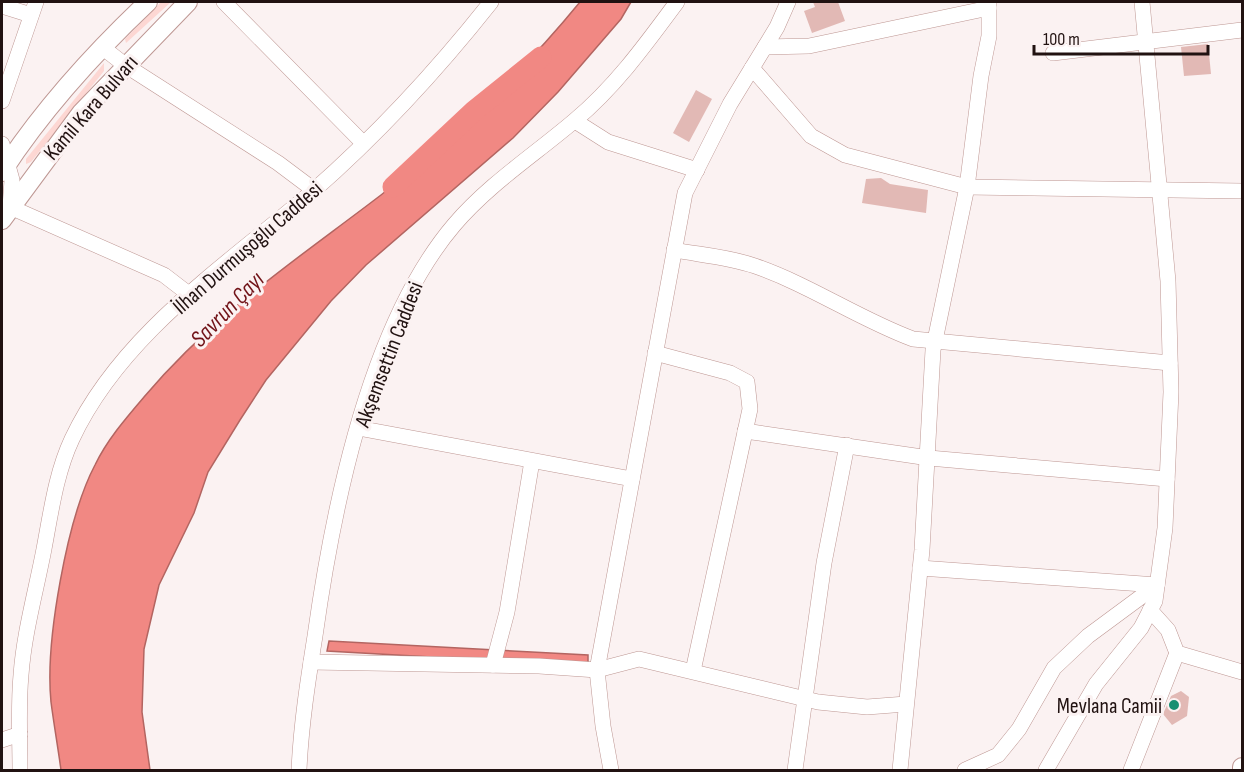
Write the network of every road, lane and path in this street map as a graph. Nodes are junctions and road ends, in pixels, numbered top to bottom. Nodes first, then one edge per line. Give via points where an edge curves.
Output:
1 (148, 2) edge
2 (188, 2) edge
3 (224, 2) edge
4 (491, 2) edge
5 (677, 2) edge
6 (788, 2) edge
7 (1142, 2) edge
8 (989, 5) edge
9 (2, 6) edge
10 (34, 8) edge
11 (1242, 30) edge
12 (1146, 42) junction
13 (102, 47) junction
14 (765, 47) junction
15 (1053, 53) dead end
16 (125, 65) junction
17 (752, 68) junction
18 (5, 79) edge
19 (2, 100) edge
20 (575, 121) junction
21 (363, 143) junction
22 (2, 144) edge
23 (5, 166) edge
24 (697, 170) junction
25 (33, 175) junction
26 (7, 185) edge
27 (967, 187) junction
28 (314, 190) junction
29 (1159, 191) junction
30 (1242, 191) edge
31 (6, 214) edge
32 (674, 250) junction
33 (190, 295) junction
34 (935, 340) junction
35 (655, 353) junction
36 (1170, 363) junction
37 (358, 428) junction
38 (745, 431) junction
39 (847, 445) junction
40 (928, 458) junction
41 (532, 461) junction
42 (632, 478) junction
43 (1167, 479) junction
44 (920, 568) junction
45 (1157, 585) junction
46 (1150, 610) junction
47 (1177, 653) junction
48 (311, 662) junction
49 (493, 665) junction
50 (597, 670) junction
51 (693, 671) junction
52 (1242, 672) edge
53 (806, 698) junction
54 (906, 704) junction
55 (20, 734) junction
56 (2, 740) edge
57 (20, 771) edge
58 (299, 771) edge
59 (611, 771) edge
60 (795, 771) edge
61 (900, 771) edge
62 (965, 771) edge
63 (1046, 771) edge
64 (1131, 771) edge

1 - 13 main road, Kamil Kara Bulvarı
2 - 16 main road, Kamil Kara Bulvarı
3 - 21 street
4 - 21 street, İlhan Durmuşoğlu Caddesi via 451,51
5 - 20 street, Akşemsettin Caddesi via 615,82
6 - 14 street
7 - 12 street
8 - 14 street via 809,45
8 - 27 street via 989,36
9 - 10 street
10 - 18 street
11 - 12 street
12 - 15 street
12 - 29 street
13 - 16 street
13 - 23 main road, Kamil Kara Bulvarı
14 - 17 street
16 - 25 main road, Kamil Kara Bulvarı
16 - 28 street
17 - 24 street
17 - 27 street via 811,136 845,155
18 - 19 street
20 - 24 street via 608,142
20 - 37 street, Akşemsettin Caddesi via 480,199 437,247 401,307
21 - 28 street, İlhan Durmuşoğlu Caddesi
22 - 23 street
23 - 26 street
24 - 32 street via 686,193
25 - 26 street
25 - 31 main road, Kamil Kara Bulvarı
26 - 31 street
27 - 29 street
27 - 34 street
28 - 33 street, İlhan Durmuşoğlu Caddesi
29 - 30 street
29 - 36 street via 1168,281
31 - 33 street via 164,275
32 - 34 street via 755,266 876,325 913,339
32 - 35 street
33 - 55 street, İlhan Durmuşoğlu Caddesi via 120,366 84,418 65,457 26,639 19,693
34 - 36 street
34 - 40 street
35 - 38 street via 730,373 747,382 750,410
35 - 42 street
36 - 43 street
37 - 41 street
37 - 48 street, Akşemsettin Caddesi via 335,518
38 - 39 street
38 - 51 street
39 - 40 street
39 - 53 street via 824,563
40 - 43 street
40 - 44 street
41 - 42 street
41 - 49 street via 507,612
42 - 50 street
43 - 45 street
44 - 45 street
44 - 54 street
45 - 46 street
45 - 62 street via 1088,636 1053,668 1019,729 998,755
46 - 47 street via 1168,630
46 - 63 street via 1141,628 1096,684
47 - 52 street
47 - 64 street
48 - 49 street
48 - 58 street, Akşemsettin Caddesi
49 - 50 street
50 - 51 street via 639,659
50 - 59 street
51 - 53 street
53 - 54 street via 867,707
53 - 60 street
54 - 61 street
55 - 56 street
55 - 57 street, İlhan Durmuşoğlu Caddesi

